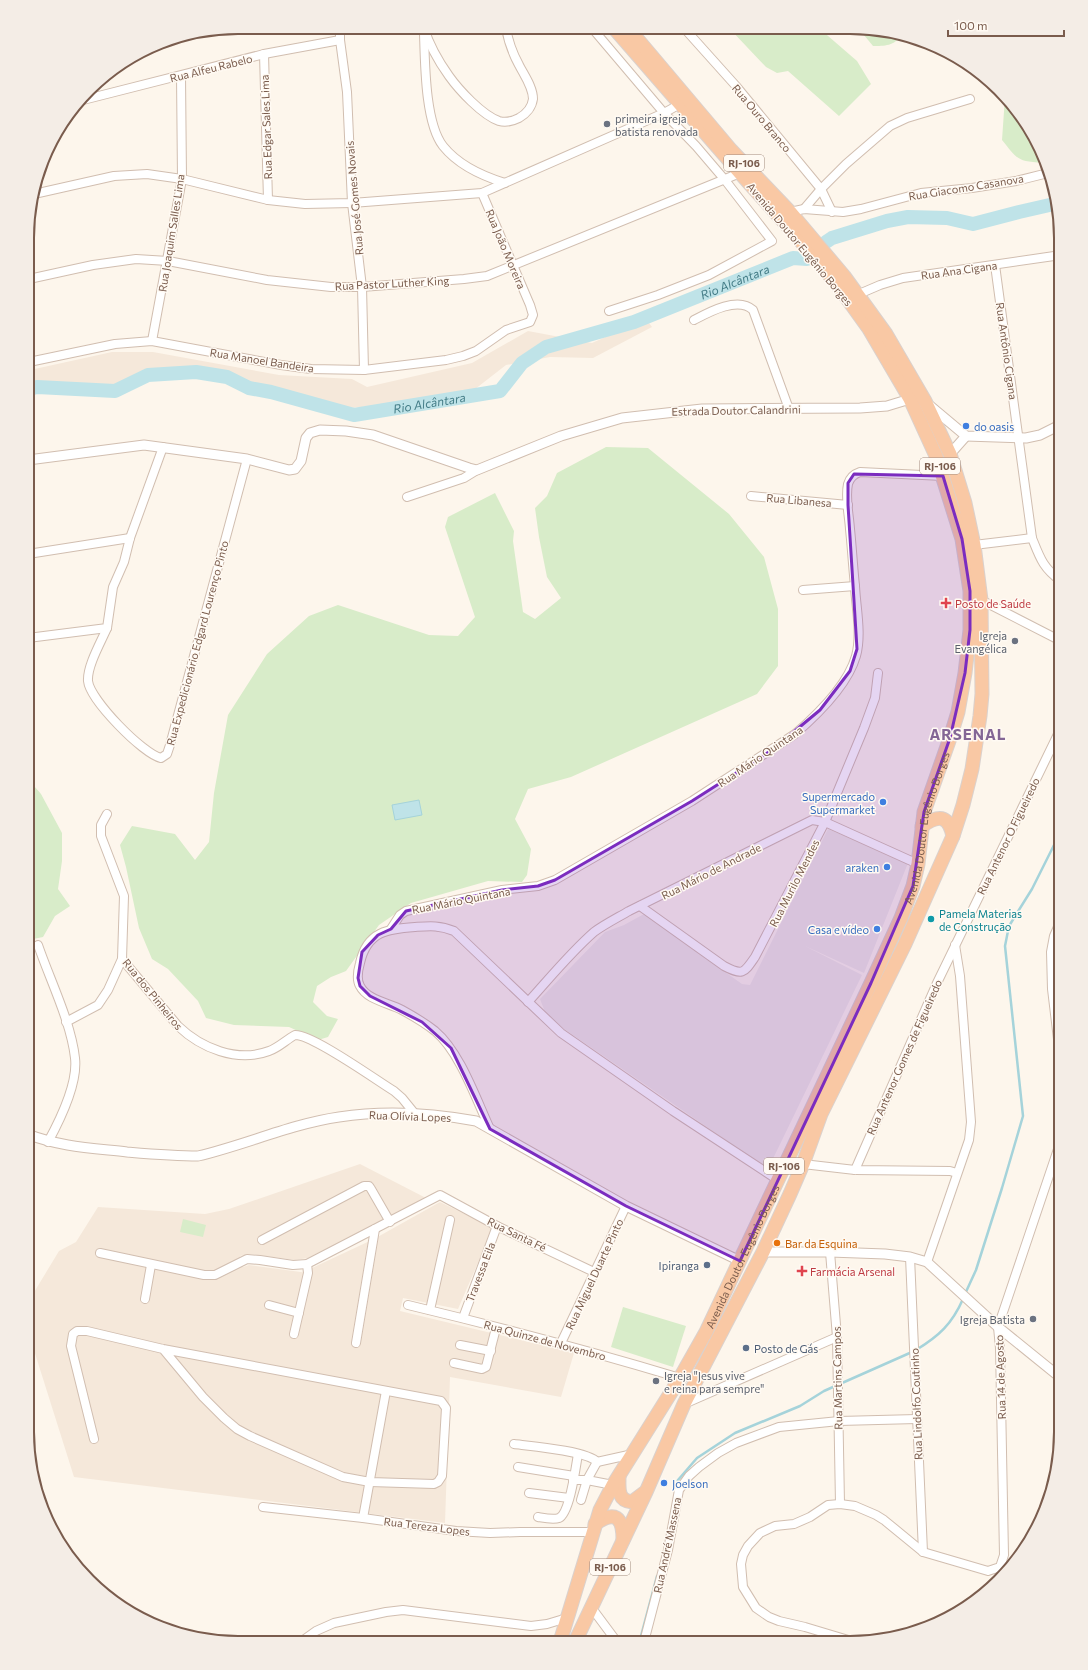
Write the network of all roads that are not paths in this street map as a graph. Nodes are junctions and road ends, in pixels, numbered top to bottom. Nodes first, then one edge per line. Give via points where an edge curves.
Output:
1 (340, 34) edge
2 (424, 34) edge
3 (427, 34) edge
4 (507, 34) edge
5 (599, 34) edge
6 (619, 34) edge
7 (633, 34) edge
8 (689, 34) edge
9 (340, 40) junction
10 (264, 54) junction
11 (181, 76) junction
12 (90, 98) edge
13 (970, 99) dead end
14 (680, 104) junction
15 (664, 114) junction
16 (740, 173) junction
17 (1044, 174) edge
18 (182, 179) junction
19 (725, 180) junction
20 (505, 183) junction
21 (821, 189) junction
22 (39, 193) edge
23 (482, 193) junction
24 (268, 200) junction
25 (352, 203) junction
26 (804, 209) junction
27 (790, 212) junction
28 (832, 212) junction
29 (798, 229) junction
30 (1054, 256) edge
31 (168, 261) junction
32 (513, 265) junction
33 (995, 265) junction
34 (34, 278) edge
35 (840, 279) junction
36 (362, 287) junction
37 (859, 294) junction
38 (530, 305) joint
39 (609, 311) dead end
40 (694, 320) dead end
41 (152, 341) junction
42 (34, 361) edge
43 (364, 370) junction
44 (910, 399) junction
45 (925, 401) junction
46 (789, 409) junction
47 (1054, 427) edge
48 (966, 436) junction
49 (1020, 438) junction
50 (163, 447) junction
51 (950, 454) junction
52 (34, 459) edge
53 (247, 459) junction
54 (478, 470) junction
55 (943, 476) junction
56 (751, 496) dead end
57 (407, 497) dead end
58 (848, 505) junction
59 (130, 538) junction
60 (1032, 538) junction
61 (974, 544) junction
62 (34, 553) edge
63 (1054, 576) edge
64 (855, 586) junction
65 (803, 590) dead end
66 (981, 600) junction
67 (107, 628) junction
68 (34, 637) edge
69 (1054, 637) edge
70 (878, 673) dead end
71 (1054, 742) edge
72 (107, 814) dead end
73 (825, 822) junction
74 (922, 826) junction
75 (953, 836) junction
76 (918, 864) junction
77 (640, 906) junction
78 (391, 928) junction
79 (1054, 936) edge
80 (38, 945) dead end
81 (955, 945) junction
82 (122, 959) junction
83 (528, 1002) junction
84 (1054, 1006) edge
85 (66, 1022) junction
86 (415, 1114) junction
87 (490, 1129) junction
88 (34, 1137) edge
89 (48, 1142) junction
90 (1054, 1161) edge
91 (803, 1164) junction
92 (855, 1170) junction
93 (957, 1173) junction
94 (778, 1180) junction
95 (626, 1206) junction
96 (450, 1220) dead end
97 (390, 1222) junction
98 (497, 1226) junction
99 (375, 1229) junction
100 (262, 1240) dead end
101 (762, 1252) junction
102 (830, 1252) junction
103 (100, 1253) dead end
104 (910, 1256) junction
105 (740, 1261) junction
106 (927, 1262) junction
107 (307, 1264) junction
108 (151, 1265) junction
109 (594, 1272) junction
110 (145, 1299) dead end
111 (269, 1305) dead end
112 (408, 1305) dead end
113 (430, 1310) junction
114 (298, 1313) junction
115 (463, 1318) junction
116 (998, 1327) junction
117 (496, 1328) junction
118 (294, 1334) dead end
119 (837, 1337) junction
120 (356, 1343) dead end
121 (562, 1343) junction
122 (460, 1345) dead end
123 (163, 1349) junction
124 (491, 1351) junction
125 (454, 1363) dead end
126 (1054, 1372) edge
127 (680, 1378) junction
128 (386, 1391) junction
129 (684, 1404) junction
130 (917, 1419) junction
131 (838, 1421) junction
132 (94, 1439) dead end
133 (514, 1444) dead end
134 (578, 1454) junction
135 (633, 1454) junction
136 (597, 1462) junction
137 (518, 1467) dead end
138 (573, 1478) junction
139 (587, 1480) junction
140 (616, 1480) junction
141 (370, 1482) junction
142 (646, 1492) junction
143 (529, 1493) dead end
144 (569, 1498) junction
145 (581, 1500) dead end
146 (840, 1504) junction
147 (263, 1507) dead end
148 (538, 1517) dead end
149 (363, 1518) junction
150 (594, 1528) junction
151 (623, 1542) junction
152 (923, 1552) junction
153 (590, 1607) junction
154 (567, 1618) junction
155 (310, 1636) edge
156 (562, 1636) edge
157 (578, 1636) edge
158 (612, 1636) edge
159 (646, 1636) edge
160 (835, 1636) edge

1 - 9 street, Rua José Gomes Novais
2 - 20 street via 429,107 442,145 454,157 483,176
3 - 4 street via 440,61 460,90 499,121 512,122 530,108 533,98
5 - 15 street
6 - 14 highway, Avenida Doutor Eugênio Borges / RJ-106
7 - 27 highway, Avenida Doutor Eugênio Borges / RJ-106 via 731,150
8 - 21 street, Rua Ouro Branco
9 - 10 street, Rua Alfeu Rabelo
9 - 25 street, Rua José Gomes Novais via 347,92
10 - 11 street, Rua Alfeu Rabelo
10 - 24 street, Rua Edgar Sales Lima
11 - 12 street, Rua Alfeu Rabelo
11 - 18 street, Rua Joaquim Salles Lima
13 - 21 street via 907,118 890,126
14 - 15 street
14 - 16 highway, Avenida Doutor Eugênio Borges / RJ-106
15 - 19 street
15 - 20 street
16 - 19 street, Rua Pastor Luther King
16 - 29 highway, Avenida Doutor Eugênio Borges / RJ-106
17 - 28 street, Rua Giacomo Casanova via 972,188 921,192 861,209
18 - 22 street via 147,174 114,176
18 - 24 street
18 - 31 street, Rua Joaquim Salles Lima
19 - 32 street, Rua Pastor Luther King
19 - 39 street via 772,241 709,275
20 - 23 street
21 - 26 street
21 - 28 street, Rua Ouro Branco
23 - 25 street
23 - 32 street, Rua João Moreira
24 - 25 street via 305,204
25 - 36 street, Rua José Gomes Novais
26 - 27 street, Rua Giacomo Casanova
26 - 28 street, Rua Giacomo Casanova
27 - 29 highway, Avenida Doutor Eugênio Borges / RJ-106
29 - 35 highway, Avenida Doutor Eugênio Borges / RJ-106
30 - 33 street, Rua Ana Cigana
31 - 34 street, Rua Pastor Luther King via 136,259
31 - 36 street, Rua Pastor Luther King via 267,280 331,287
31 - 41 street, Rua Joaquim Salles Lima
32 - 36 street, Rua Pastor Luther King via 487,276
32 - 38 street, Rua João Moreira
33 - 37 street, Rua Ana Cigana via 903,278
33 - 49 street, Rua Antônio Cigana
35 - 37 highway, Avenida Doutor Eugênio Borges / RJ-106
35 - 44 highway, Avenida Doutor Eugênio Borges / RJ-106
36 - 43 street, Rua José Gomes Novais
37 - 45 highway, Avenida Doutor Eugênio Borges / RJ-106
38 - 43 street, Rua Manoel Bandeira via 533,315 530,322 506,330 476,351 446,360
40 - 46 street via 711,311 736,304 753,310
41 - 42 street, Rua Manoel Bandeira via 115,344
41 - 43 street, Rua Manoel Bandeira via 281,365 312,369
44 - 46 street, Estrada Doutor Calandrini via 887,406
44 - 55 highway, Avenida Doutor Eugênio Borges / RJ-106 via 926,431
45 - 48 street
45 - 51 highway, Avenida Doutor Eugênio Borges / RJ-106
46 - 54 street, Estrada Doutor Calandrini via 702,409 622,418 561,436
47 - 49 street via 1040,435
48 - 49 street
48 - 51 street
49 - 60 street, Rua Antônio Cigana
50 - 52 street via 144,445
50 - 53 street
50 - 59 street
51 - 61 highway, Avenida Doutor Eugênio Borges / RJ-106
53 - 54 street via 289,470 295,469 301,462 306,438 310,433 320,430 346,431 373,435
53 - 67 street, Rua Expedicionário Edgard Lourenço Pinto via 170,745 167,754 161,758 151,754 136,742 113,720 92,692 88,681 90,669
54 - 57 street, Estrada Doutor Calandrini via 464,478
55 - 58 street, Rua Mário Quintana via 860,472 854,474 848,483
55 - 74 highway, Avenida Doutor Eugênio Borges / RJ-106 via 962,539 970,591 970,630 958,712 929,796
56 - 58 street, Rua Libanesa
58 - 64 street, Rua Mário Quintana
59 - 62 street
59 - 67 street via 124,562 112,587
60 - 61 street
60 - 63 street, Rua Antônio Cigana via 1042,563
61 - 66 highway, Avenida Doutor Eugênio Borges / RJ-106
64 - 65 street
64 - 78 street, Rua Mário Quintana via 858,637 856,657 834,694 795,734 692,801 555,880 538,886 502,890 406,911 400,914
66 - 69 street
66 - 75 highway, Avenida Doutor Eugênio Borges / RJ-106 via 980,716 972,769
67 - 68 street
70 - 73 street, Rua Murilo Mendes via 875,698
71 - 81 street, Rua Antenor O Figueiredo
72 - 82 street, Rua dos Pinheiros via 100,831 124,896
73 - 76 street, Rua Mário de Andrade
73 - 77 street, Rua Mário de Andrade via 812,820 803,824
73 - 77 street, Rua Murilo Mendes via 756,957 744,972 739,973 724,966
74 - 75 highway via 934,818 944,819 950,824
74 - 76 highway, Avenida Doutor Eugênio Borges / RJ-106
75 - 91 highway, Avenida Doutor Eugênio Borges / RJ-106 via 905,944 821,1114
76 - 94 highway, Avenida Doutor Eugênio Borges / RJ-106 via 901,918
77 - 83 street, Rua Mário de Andrade via 595,932
78 - 83 street via 441,926 454,931
78 - 87 street via 368,943 362,952 358,978 360,986 370,996 422,1022 451,1048
79 - 84 street via 1051,952
80 - 85 street
81 - 92 street, Rua Antenor Gomes de Figueiredo
81 - 93 street via 960,976 971,1122 969,1140
82 - 85 street via 98,1005
82 - 86 street, Rua dos Pinheiros via 186,1034 218,1051 246,1056 269,1051 295,1035 304,1037 394,1091
83 - 94 street via 562,1033 673,1111
85 - 89 street via 75,1059 75,1071 70,1094
86 - 87 street, Rua Olívia Lopes via 476,1120
86 - 89 street, Rua Olívia Lopes via 371,1113 339,1117 198,1156 83,1148
87 - 95 street, Rua Olívia Lopes
88 - 89 street, Rua Olívia Lopes
90 - 116 street, Rua 14 de Agosto
91 - 92 street
91 - 101 highway, Avenida Doutor Eugênio Borges / RJ-106
92 - 93 street
93 - 106 street
94 - 105 highway, Avenida Doutor Eugênio Borges / RJ-106
95 - 105 street, Rua Olívia Lopes
95 - 109 street, Rua Miguel Duarte Pinto
96 - 113 street
97 - 98 street, Rua Santa Fé via 440,1195
97 - 99 street
97 - 100 street via 369,1186 364,1186
98 - 109 street, Rua Santa Fé
98 - 115 street, Travessa Eila
99 - 107 street
99 - 120 street
101 - 102 street
101 - 129 highway, Avenida Doutor Eugênio Borges / RJ-106
102 - 104 street
102 - 119 street, Rua Martins Campos
103 - 108 street
104 - 106 street
104 - 130 street, Rua Lindolfo Coutinho
105 - 127 highway, Avenida Doutor Eugênio Borges / RJ-106 via 706,1332
106 - 116 street
107 - 108 street via 292,1265 246,1259 216,1275 204,1276
107 - 114 street via 308,1273
108 - 110 street
109 - 121 street, Rua Miguel Duarte Pinto
111 - 114 street
112 - 113 street, Rua Quinze de Novembro
113 - 115 street, Rua Quinze de Novembro
114 - 118 street
115 - 117 street, Rua Quinze de Novembro
116 - 126 street
116 - 152 street, Rua 14 de Agosto via 1004,1555 1000,1566 988,1571
117 - 121 street, Rua Quinze de Novembro
117 - 124 street
119 - 129 street
119 - 131 street, Rua Martins Campos
121 - 127 street, Rua Quinze de Novembro
122 - 124 street
123 - 128 street
123 - 132 street via 87,1331 77,1331 73,1334 73,1357
123 - 141 street via 203,1397 237,1429 343,1478
124 - 125 street via 488,1364 482,1369
127 - 135 highway, Avenida Doutor Eugênio Borges / RJ-106
128 - 141 street
128 - 141 street via 438,1400 444,1404 446,1408 442,1476 434,1484
129 - 142 highway, Avenida Doutor Eugênio Borges / RJ-106
130 - 131 street, Rua André Massena
130 - 152 street, Rua Lindolfo Coutinho
131 - 146 street, Rua Martins Campos
131 - 159 street, Rua André Massena via 778,1427 755,1435 718,1453 689,1476 679,1490 676,1500 668,1550
133 - 134 street
134 - 136 street via 591,1457
134 - 138 street
135 - 136 street
135 - 140 highway, Avenida Doutor Eugênio Borges / RJ-106
136 - 139 street
137 - 138 street
138 - 139 street
138 - 144 street
139 - 140 street
139 - 145 street
140 - 142 highway via 619,1494 626,1502 632,1502
140 - 150 highway, Avenida Doutor Eugênio Borges / RJ-106 via 600,1510
141 - 149 street
142 - 151 highway, Avenida Doutor Eugênio Borges / RJ-106
143 - 144 street
144 - 148 street via 564,1514 559,1518
146 - 152 street via 855,1506 876,1515
146 - 160 street via 828,1505 794,1524 776,1526 760,1533 743,1555 741,1564 743,1587 756,1608 779,1621
147 - 149 street, Rua Tereza Lopes
149 - 150 street, Rua Tereza Lopes via 456,1531 490,1533
150 - 151 highway via 604,1518 617,1519 622,1524
150 - 154 highway, Avenida Doutor Eugênio Borges / RJ-106
151 - 153 highway, Avenida Doutor Eugênio Borges / RJ-106
153 - 157 highway, Avenida Doutor Eugênio Borges / RJ-106
153 - 158 street
154 - 155 street via 531,1626 417,1611 386,1612 334,1622
154 - 156 highway, Avenida Doutor Eugênio Borges / RJ-106

